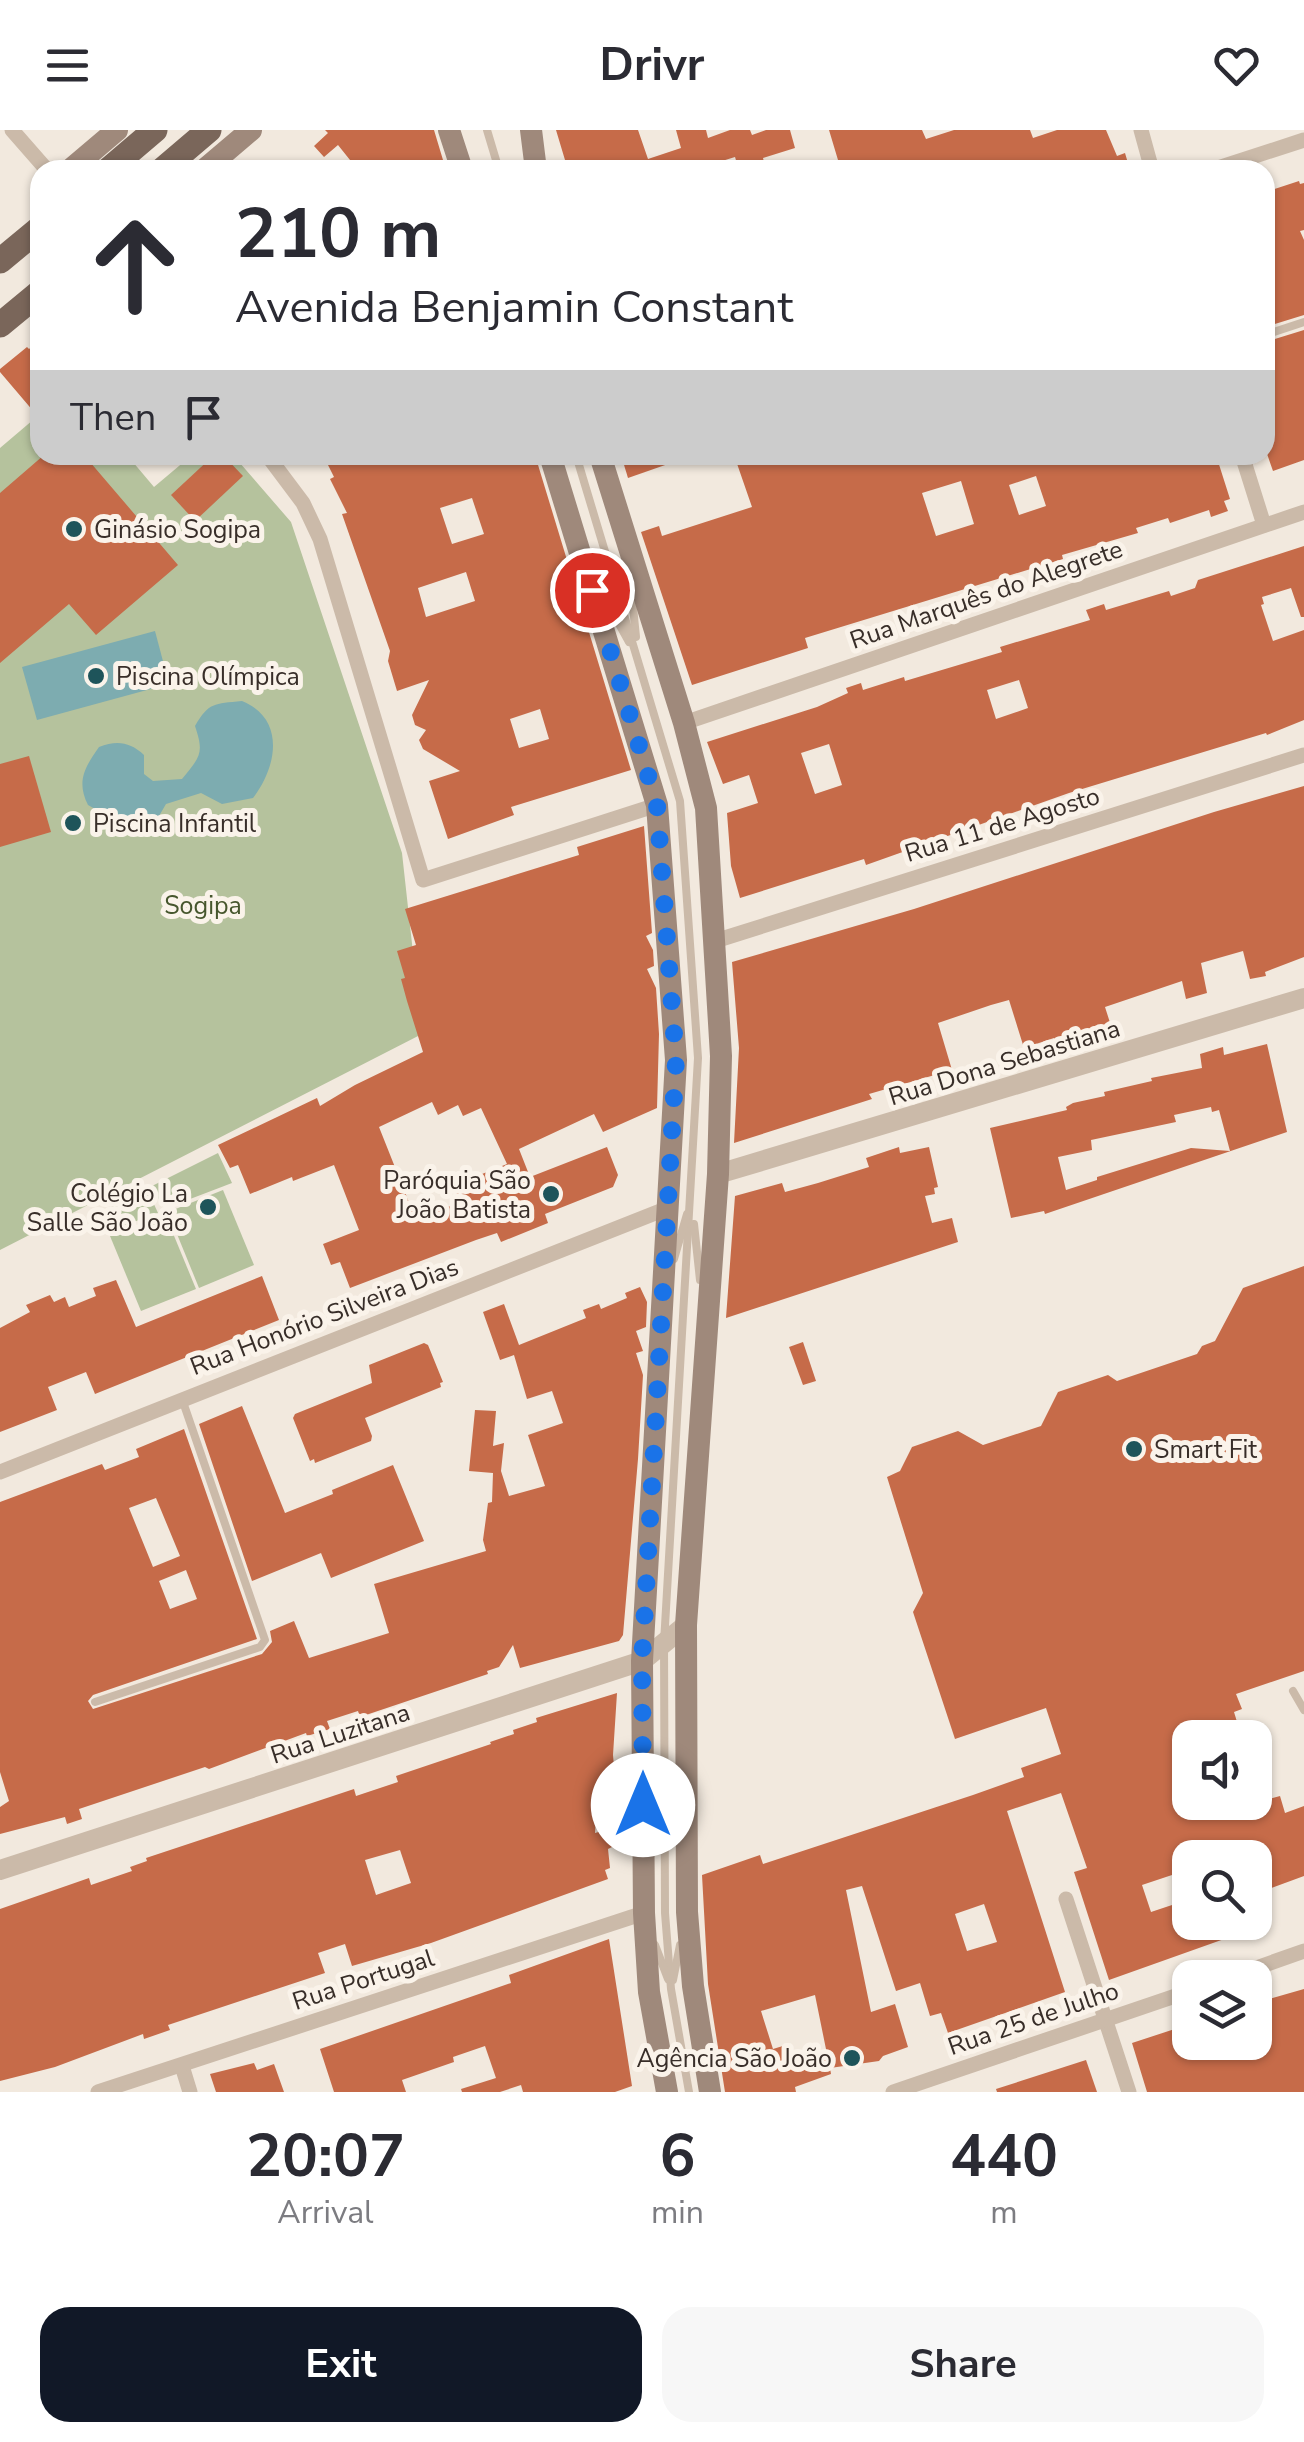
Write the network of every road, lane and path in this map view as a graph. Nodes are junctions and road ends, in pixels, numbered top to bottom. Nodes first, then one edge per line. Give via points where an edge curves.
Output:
1 (12, 130) edge
2 (117, 130) edge
3 (155, 130) edge
4 (210, 130) edge
5 (251, 130) edge
6 (449, 130) edge
7 (488, 130) edge
8 (531, 130) edge
9 (1141, 130) edge
10 (1304, 140) edge
11 (38, 160) edge
12 (82, 160) edge
13 (121, 160) edge
14 (174, 160) edge
15 (216, 160) edge
16 (459, 160) edge
17 (497, 160) edge
18 (535, 160) edge
19 (1149, 160) edge
20 (1243, 160) edge
21 (30, 236) edge
22 (0, 260) edge
23 (30, 300) edge
24 (1304, 322) edge
25 (0, 325) edge
26 (1275, 332) edge
27 (275, 465) edge
28 (553, 465) edge
29 (579, 465) edge
30 (603, 465) edge
31 (1245, 465) edge
32 (1304, 512) edge
33 (1264, 525) junction
34 (626, 540) junction
35 (581, 554) junction
36 (638, 657) junction
37 (684, 723) junction
38 (1304, 755) edge
39 (657, 805) junction
40 (715, 941) junction
41 (1304, 998) edge
42 (718, 1174) junction
43 (691, 1200) junction
44 (668, 1208) junction
45 (662, 1300) junction
46 (706, 1329) junction
47 (182, 1399) junction
48 (0, 1472) edge
49 (686, 1625) junction
50 (664, 1643) junction
51 (642, 1661) junction
52 (1293, 1691) dead end
53 (95, 1702) dead end
54 (1304, 1710) edge
55 (0, 1870) edge
56 (1066, 1900) dead end
57 (687, 1912) junction
58 (644, 1913) junction
59 (1304, 1952) edge
60 (1272, 1963) edge
61 (672, 1989) junction
62 (1172, 1996) edge
63 (1106, 2019) junction
64 (182, 2066) junction
65 (98, 2092) edge
66 (190, 2092) edge
67 (668, 2092) edge
68 (689, 2092) edge
69 (710, 2092) edge
70 (892, 2092) edge
71 (1129, 2092) edge

1 - 11 street
2 - 12 main road
3 - 13 main road
4 - 14 main road
5 - 15 main road
6 - 16 main road
7 - 17 lane
8 - 18 main road
9 - 19 street
10 - 20 street
21 - 22 main road
23 - 25 main road
24 - 26 lane
27 - 39 street via 304,503 320,539 424,880
28 - 35 main road
29 - 36 lane
30 - 34 main road
31 - 33 street
32 - 33 street, Rua Marquês do Alegrete
33 - 37 street, Rua Marquês do Alegrete
34 - 36 lane
34 - 37 main road
35 - 36 lane
35 - 39 main road
36 - 43 lane via 680,801 698,1058
37 - 40 main road via 706,808
38 - 40 street, Rua 11 de Agosto
39 - 44 main road via 676,1060
40 - 42 main road
41 - 42 street, Rua Dona Sebastiana
42 - 46 main road
43 - 45 lane
43 - 46 lane
43 - 50 lane
44 - 45 main road
44 - 47 street, Rua Honório Silveira Dias
45 - 51 main road
46 - 49 main road
47 - 48 street, Rua Honório Silveira Dias
47 - 53 lane via 265,1640
49 - 50 street, Rua Luzitana
49 - 57 main road
50 - 51 street, Rua Luzitana
50 - 61 lane via 665,1912
51 - 55 street, Rua Luzitana
51 - 58 main road
52 - 54 lane
56 - 63 street
57 - 61 lane
57 - 69 main road
58 - 61 lane
58 - 64 street, Rua Portugal
58 - 67 main road
59 - 60 street
61 - 68 lane
62 - 63 street, Rua 25 de Julho
63 - 70 street, Rua 25 de Julho
63 - 71 street
64 - 65 street, Rua Portugal
64 - 66 street

